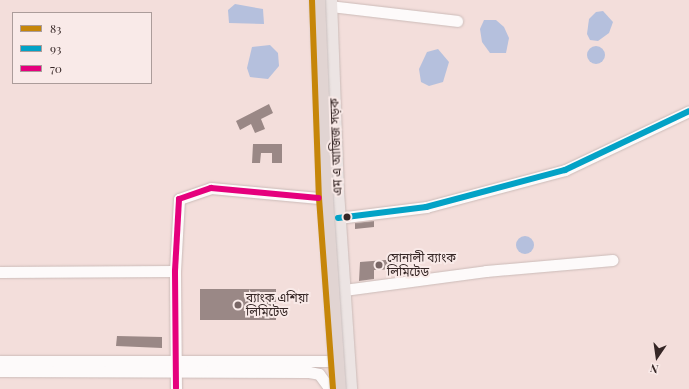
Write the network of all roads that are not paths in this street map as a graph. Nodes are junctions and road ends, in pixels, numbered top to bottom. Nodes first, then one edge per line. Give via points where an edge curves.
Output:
1 (312, 0) edge
2 (325, 2) edge
3 (457, 21) dead end
4 (689, 112) edge
5 (319, 198) junction
6 (338, 218) junction
7 (613, 260) dead end
8 (175, 271) junction
9 (0, 272) edge
10 (344, 290) junction
11 (348, 360) junction
12 (0, 361) edge
13 (330, 361) junction
14 (175, 366) junction
15 (0, 371) edge
16 (176, 389) edge
17 (331, 389) edge
18 (338, 389) edge
19 (346, 389) edge
20 (350, 389) edge

1 - 5 main road
2 - 3 street
2 - 6 main road, এম এ আজিজ সড়ক
2 - 18 highway, bridge via 325,200
2 - 19 highway via 332,181
4 - 6 street via 565,170 426,207
5 - 8 street via 211,188 180,199
5 - 13 main road
6 - 10 main road, এম এ আজিজ সড়ক
7 - 10 street via 486,271
8 - 9 street
8 - 14 street
10 - 11 main road, এম এ আজিজ সড়ক
11 - 13 street
11 - 20 main road, এম এ আজিজ সড়ক
12 - 14 street
13 - 14 street
13 - 17 main road
14 - 15 street
14 - 16 street
14 - 17 street via 309,372 319,374

